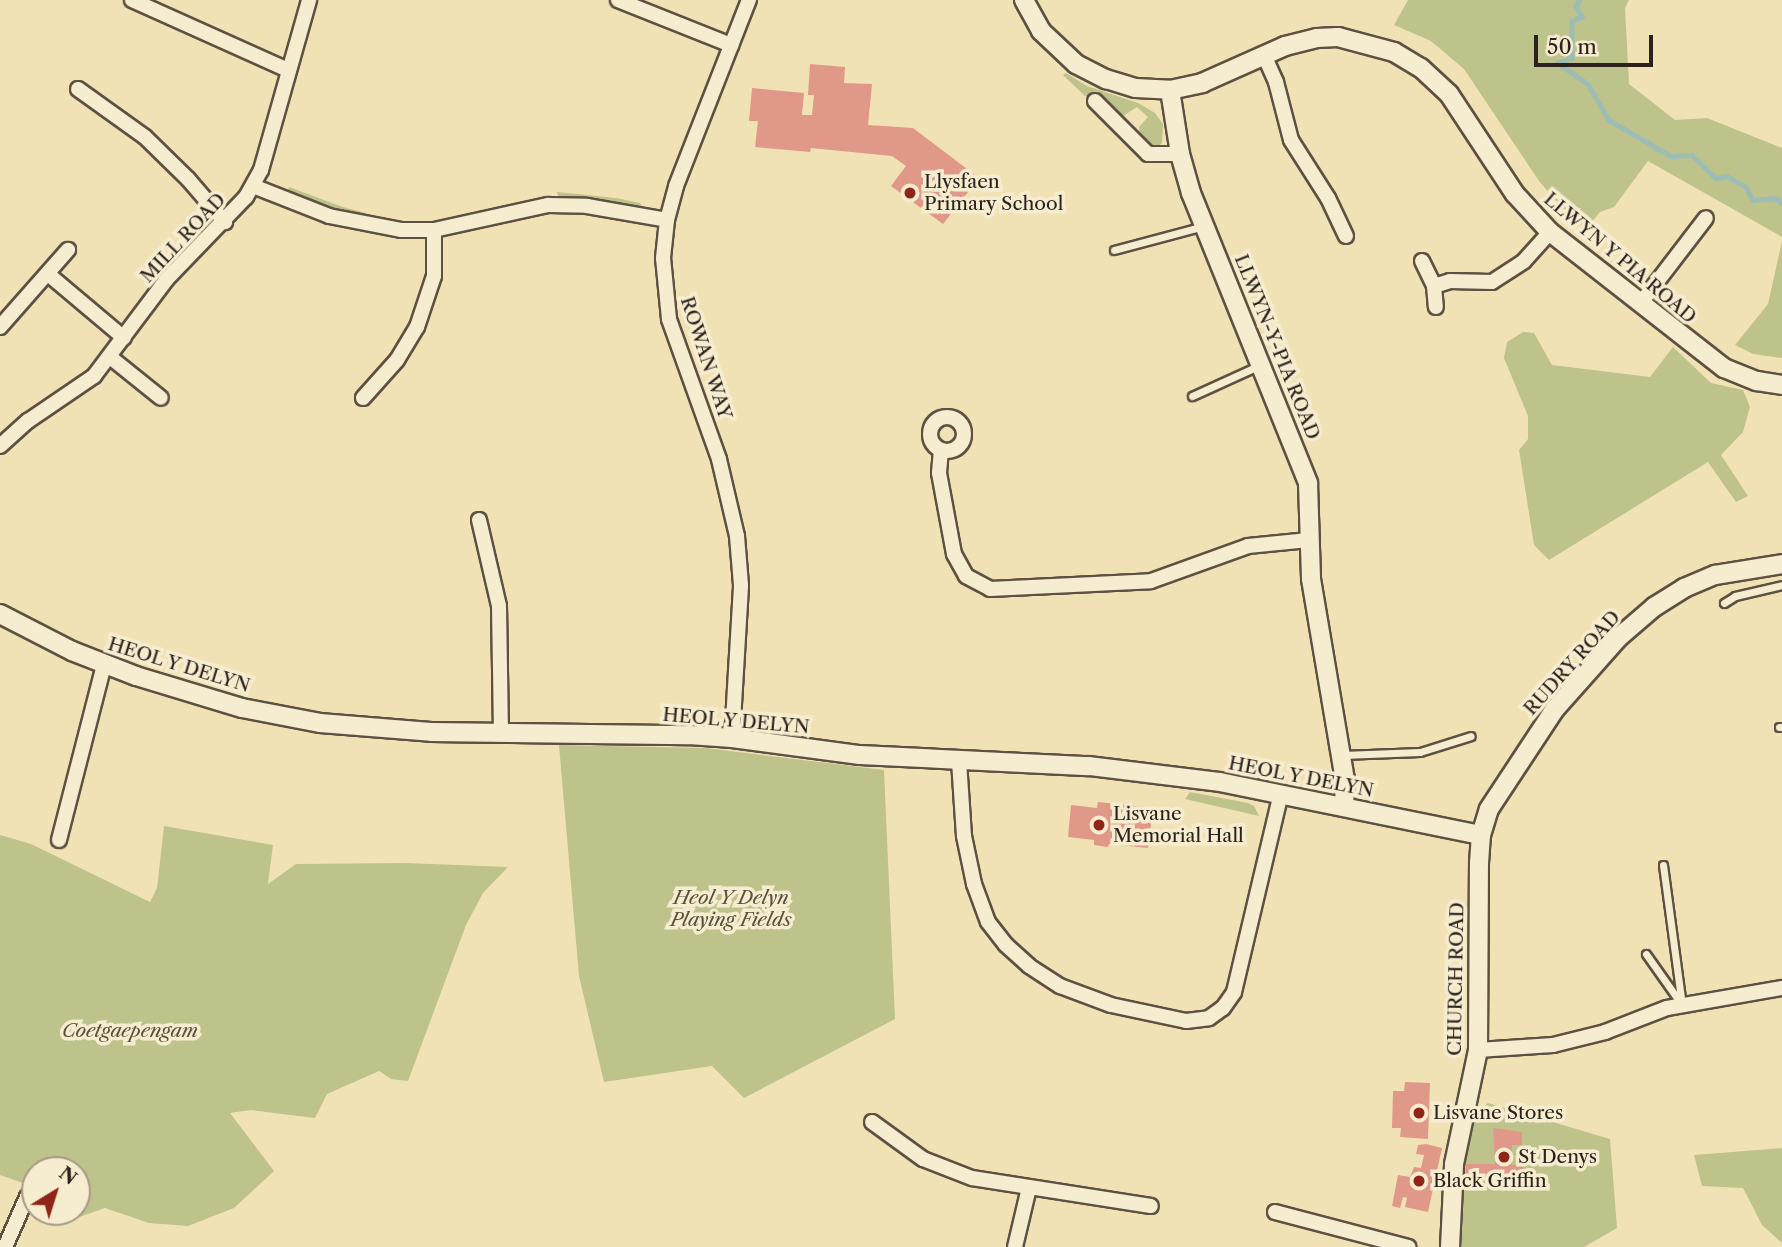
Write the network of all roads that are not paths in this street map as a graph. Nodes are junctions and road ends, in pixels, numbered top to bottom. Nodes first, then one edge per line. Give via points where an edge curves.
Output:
1 (132, 0) edge
2 (309, 0) edge
3 (618, 0) edge
4 (749, 0) edge
5 (1024, 0) edge
6 (731, 45) junction
7 (1264, 55) junction
8 (288, 70) junction
9 (78, 89) dead end
10 (1170, 90) junction
11 (1095, 101) dead end
12 (1180, 154) junction
13 (253, 186) junction
14 (1706, 218) dead end
15 (667, 220) junction
16 (225, 222) junction
17 (1205, 226) junction
18 (434, 230) junction
19 (1550, 232) junction
20 (1346, 236) dead end
21 (68, 250) dead end
22 (1114, 250) dead end
23 (1422, 261) dead end
24 (48, 274) junction
25 (1434, 286) junction
26 (1640, 304) junction
27 (1436, 307) dead end
28 (0, 327) edge
29 (124, 338) junction
30 (110, 357) junction
31 (1262, 365) junction
32 (1782, 385) edge
33 (1192, 396) dead end
34 (161, 398) dead end
35 (363, 398) dead end
36 (0, 446) edge
37 (941, 450) dead end
38 (479, 520) dead end
39 (1309, 540) junction
40 (1782, 564) edge
41 (1782, 585) edge
42 (1724, 603) dead end
43 (0, 614) edge
44 (104, 665) junction
45 (501, 732) junction
46 (1471, 736) dead end
47 (732, 738) junction
48 (1341, 755) junction
49 (959, 761) junction
50 (1281, 793) junction
51 (1343, 805) junction
52 (1481, 835) junction
53 (59, 840) dead end
54 (1663, 865) dead end
55 (1646, 954) dead end
56 (1782, 988) edge
57 (1682, 1005) junction
58 (1478, 1050) junction
59 (872, 1122) dead end
60 (1029, 1188) junction
61 (1151, 1206) dead end
62 (21, 1211) edge
63 (1275, 1212) dead end
64 (5, 1247) edge
65 (1015, 1247) edge
66 (1408, 1247) edge
67 (1450, 1247) edge

1 - 8 street
2 - 8 street, MILL ROAD
3 - 6 street
4 - 6 street, ROWAN WAY
5 - 10 street via 1049,40 1083,68 1136,88
6 - 15 street, ROWAN WAY
7 - 10 street, LLWYN Y PIA ROAD via 1217,78
7 - 19 street, LLWYN Y PIA ROAD via 1296,43 1338,37 1367,42 1421,68 1449,94 1514,194
7 - 20 street via 1276,82 1290,140 1328,198
8 - 13 street, MILL ROAD
9 - 16 street via 145,136
10 - 12 street, LLWYN-Y-PIA ROAD
11 - 12 street via 1148,154
12 - 17 street, LLWYN-Y-PIA ROAD
13 - 16 street, MILL ROAD
13 - 18 street via 352,222
14 - 26 street
15 - 18 street via 587,206 548,205
15 - 47 street, ROWAN WAY via 663,258 669,319 723,471 737,536 741,585
16 - 29 street, MILL ROAD via 166,280
17 - 22 lane
17 - 31 street, LLWYN-Y-PIA ROAD
18 - 35 street via 434,276 417,327 397,360
19 - 25 street via 1524,261 1492,282 1450,281
19 - 26 street, LLWYN Y PIA ROAD
21 - 24 street
23 - 25 street
24 - 28 street
24 - 29 street
25 - 27 street
26 - 32 street, LLWYN Y PIA ROAD via 1724,368
29 - 30 street, MILL ROAD
30 - 34 street
30 - 36 street, MILL ROAD via 86,383 28,421
31 - 33 lane
31 - 39 street, LLWYN-Y-PIA ROAD via 1305,471 1310,495
37 - 39 street via 939,473 954,554 966,576 990,589 1151,581 1248,546
38 - 45 street via 499,606
39 - 48 street, LLWYN-Y-PIA ROAD via 1311,579
40 - 52 street, RUDRY ROAD via 1715,576 1684,588 1627,630 1555,709 1489,809
41 - 42 lane
43 - 44 street, HEOL Y DELYN
44 - 45 street, HEOL Y DELYN via 202,697 320,723
44 - 53 street
45 - 47 street, HEOL Y DELYN
46 - 48 lane via 1420,752
47 - 49 street, HEOL Y DELYN via 860,755
48 - 51 street, LLWYN-Y-PIA ROAD via 1346,790
49 - 50 street, HEOL Y DELYN via 1137,771
49 - 50 street via 964,836 974,884 988,922 1006,945 1042,975 1082,995 1186,1021 1209,1018 1223,1009 1234,992
50 - 51 street, HEOL Y DELYN
51 - 52 street, HEOL Y DELYN
52 - 58 street, CHURCH ROAD
54 - 57 lane
55 - 57 lane
56 - 57 street
57 - 58 street via 1553,1045
58 - 67 street, CHURCH ROAD via 1454,1164
59 - 60 street via 903,1147 943,1169
60 - 61 street
60 - 65 street
62 - 64 street
63 - 66 street

